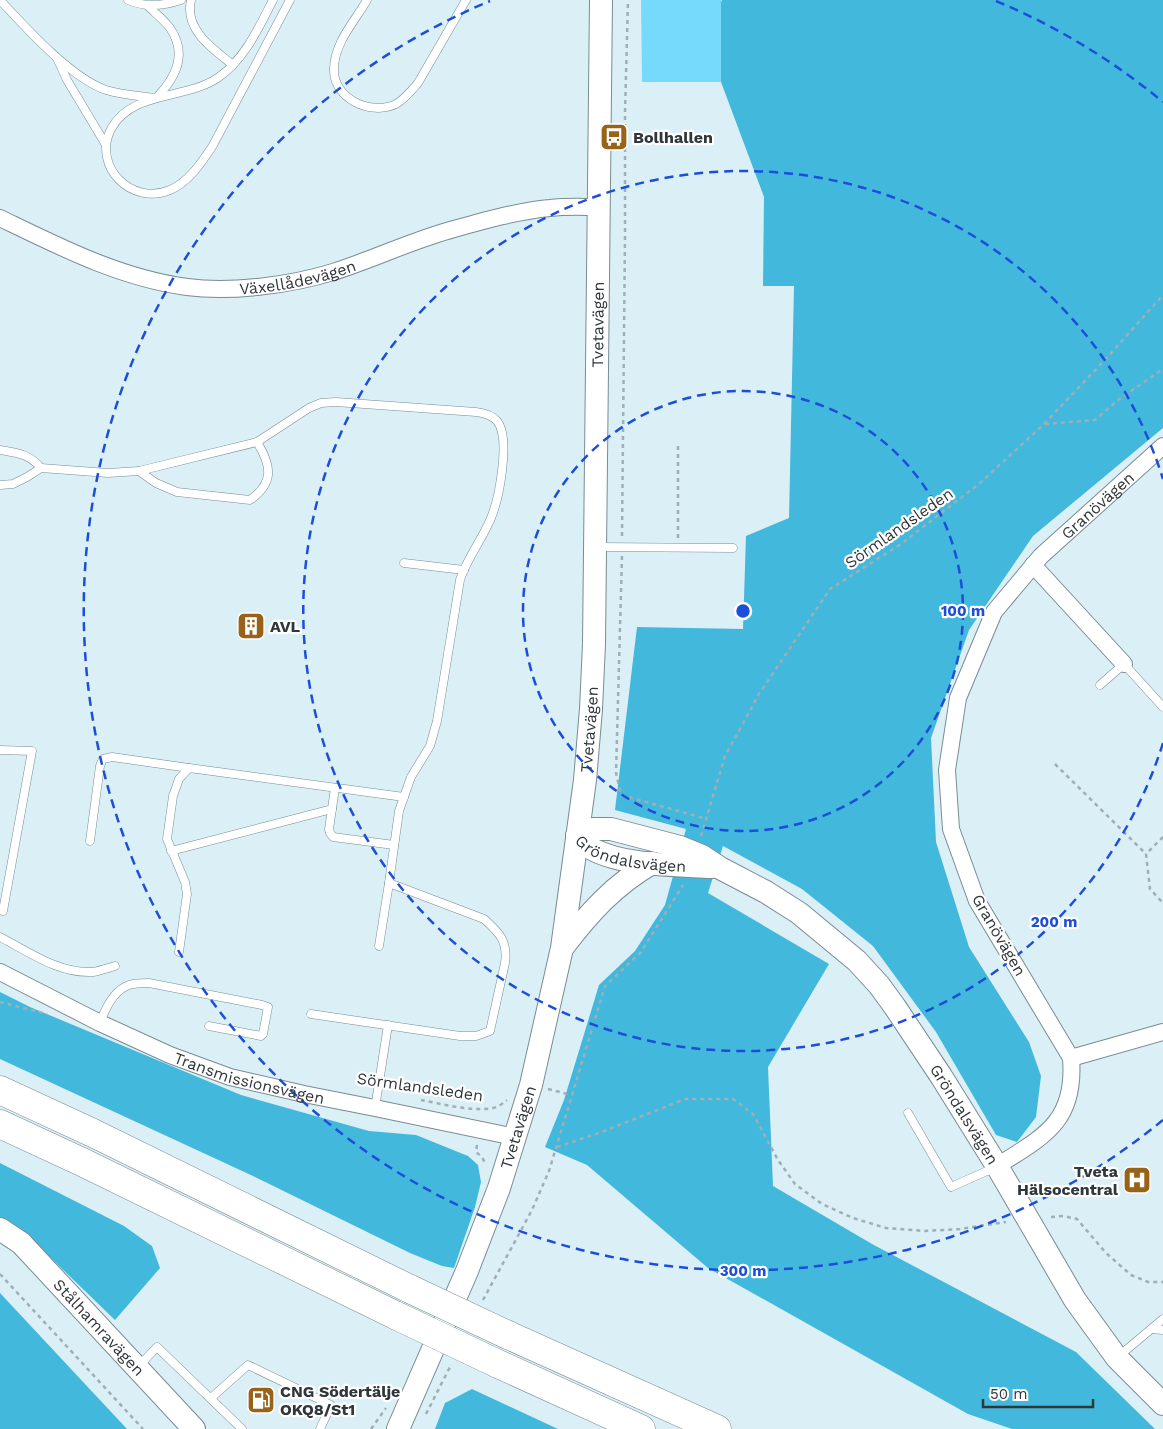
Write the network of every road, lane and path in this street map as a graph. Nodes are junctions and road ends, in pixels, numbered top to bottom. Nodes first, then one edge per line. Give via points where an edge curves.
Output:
1 (0, 0) edge
2 (128, 0) edge
3 (181, 0) edge
4 (191, 0) edge
5 (273, 0) edge
6 (290, 0) edge
7 (367, 0) edge
8 (466, 0) edge
9 (601, 0) edge
10 (628, 0) edge
11 (148, 6) junction
12 (55, 56) junction
13 (233, 65) junction
14 (156, 98) junction
15 (106, 145) junction
16 (599, 207) junction
17 (0, 218) edge
18 (1163, 295) edge
19 (1163, 370) edge
20 (1044, 424) junction
21 (257, 442) junction
22 (678, 443) dead end
23 (1163, 446) edge
24 (0, 450) edge
25 (41, 468) junction
26 (139, 471) junction
27 (0, 485) edge
28 (622, 546) junction
29 (595, 547) junction
30 (678, 547) junction
31 (733, 548) dead end
32 (404, 562) dead end
33 (1033, 565) junction
34 (464, 570) junction
35 (1124, 664) junction
36 (1100, 685) dead end
37 (1163, 707) edge
38 (0, 750) edge
39 (1055, 764) dead end
40 (188, 768) junction
41 (335, 788) junction
42 (404, 797) junction
43 (332, 809) junction
44 (707, 819) junction
45 (577, 836) junction
46 (1163, 837) edge
47 (90, 841) dead end
48 (699, 842) dead end
49 (394, 845) junction
50 (172, 851) junction
51 (1146, 854) junction
52 (652, 863) junction
53 (720, 868) junction
54 (389, 883) junction
55 (684, 883) dead end
56 (1163, 903) edge
57 (0, 910) edge
58 (0, 937) edge
59 (379, 946) dead end
60 (562, 948) junction
61 (179, 952) dead end
62 (115, 966) dead end
63 (0, 972) edge
64 (0, 1002) edge
65 (69, 1008) junction
66 (311, 1014) dead end
67 (100, 1023) junction
68 (388, 1025) junction
69 (209, 1026) dead end
70 (1163, 1032) edge
71 (1071, 1058) junction
72 (531, 1084) junction
73 (0, 1090) edge
74 (571, 1095) junction
75 (419, 1100) dead end
76 (507, 1100) dead end
77 (375, 1108) junction
78 (908, 1113) dead end
79 (0, 1124) edge
80 (515, 1137) junction
81 (557, 1147) junction
82 (997, 1166) junction
83 (1051, 1217) dead end
84 (1006, 1222) dead end
85 (0, 1229) edge
86 (0, 1274) edge
87 (1163, 1282) edge
88 (480, 1306) dead end
89 (1163, 1319) edge
90 (1152, 1329) junction
91 (1163, 1330) edge
92 (1117, 1358) junction
93 (452, 1364) dead end
94 (138, 1368) junction
95 (211, 1398) junction
96 (1163, 1404) edge
97 (426, 1415) dead end
98 (143, 1429) edge
99 (194, 1429) edge
100 (242, 1429) edge
101 (320, 1429) edge
102 (398, 1429) edge
103 (641, 1429) edge
104 (717, 1429) edge

1 - 12 lane
2 - 11 lane
3 - 11 lane
4 - 13 lane via 189,10 194,28
5 - 13 lane via 259,28
6 - 15 lane via 212,147 187,179 160,194 135,191 116,176 110,166
7 - 8 lane via 339,46 333,71 345,95 356,104 370,108 396,104 408,95
9 - 16 main road, Tvetavägen
10 - 28 path
11 - 14 lane via 169,27 179,49 174,76
12 - 14 lane via 89,82 107,90
12 - 15 lane
13 - 14 lane via 205,84
14 - 15 lane via 128,110 118,119
16 - 17 street, Växellådevägen via 552,208 506,215 429,236 334,272 281,284 233,288 189,287 129,275 70,252
16 - 29 main road, Tvetavägen
18 - 20 path, Sörmlandsleden
19 - 20 path via 1095,420
20 - 44 path, Sörmlandsleden via 980,483 901,544 830,589 759,694 729,748
21 - 26 lane
21 - 26 lane via 267,462 268,476 261,492 250,500 177,492
21 - 34 lane via 321,403 462,410 486,414 496,420 503,437 501,483 491,518
22 - 30 path
23 - 33 street, Granövägen
24 - 25 lane via 34,460
25 - 26 lane via 108,473
25 - 27 lane via 13,484
28 - 29 lane
28 - 30 lane
28 - 44 path via 616,773 621,794
29 - 45 main road, Tvetavägen via 591,709
30 - 31 lane
32 - 34 lane
33 - 35 street
33 - 71 street, Granövägen via 994,612 958,698 948,770 951,830 976,901
34 - 42 lane via 437,721 430,746 411,777
35 - 36 lane
35 - 37 lane
38 - 57 lane via 32,751 3,911
39 - 51 path
40 - 41 lane
40 - 47 lane via 112,757 103,759
40 - 50 lane via 173,796 166,839
41 - 42 lane
41 - 43 lane
42 - 49 lane
43 - 49 lane via 329,829 333,837
43 - 50 lane
44 - 48 path, Sörmlandsleden
45 - 52 main road, Gröndalsvägen via 590,848 606,855
45 - 53 main road, Gröndalsvägen via 593,829 611,829 680,847
45 - 60 main road, Tvetavägen
46 - 51 path
49 - 54 lane
50 - 61 lane via 188,894
51 - 56 path via 1150,889
52 - 53 main road, Gröndalsvägen
52 - 60 main road via 612,890
53 - 82 main road, Gröndalsvägen via 798,912 857,961 895,1007
54 - 59 lane
54 - 68 lane via 484,919 503,939 506,954 490,1031 476,1036 460,1036
55 - 74 path via 641,952 605,986
58 - 62 lane via 46,962 72,971 94,972
60 - 72 main road, Tvetavägen
63 - 65 street, Transmissionsvägen
64 - 65 path via 59,1017
65 - 67 street, Transmissionsvägen
66 - 68 lane
67 - 69 lane via 116,995 127,985 135,983 268,1007 261,1036
67 - 77 street, Transmissionsvägen via 170,1055 230,1077
68 - 77 lane
70 - 71 street
71 - 82 street via 1072,1074 1065,1109 1055,1124
72 - 74 path
72 - 80 main road, Tvetavägen
73 - 104 highway, bridge via 410,1289
74 - 81 path
75 - 76 path, Sörmlandsleden via 465,1108 494,1108
77 - 80 street, Transmissionsvägen
78 - 82 lane via 951,1186
79 - 103 highway, bridge via 397,1316
80 - 102 main road, Tvetavägen via 467,1271
81 - 84 path via 599,1134 685,1099 732,1098 753,1114 795,1184 822,1204 886,1228 925,1231
81 - 88 path via 532,1210
82 - 92 main road, Gröndalsvägen via 1075,1300
83 - 87 path via 1077,1219 1131,1276 1148,1282
85 - 94 main road, Stålhamravägen via 21,1243
86 - 98 path
89 - 90 lane
90 - 91 lane
90 - 92 lane
92 - 96 main road, Gröndalsvägen
93 - 97 path
94 - 95 lane via 157,1347
94 - 99 main road, Stålhamravägen
95 - 100 lane
95 - 101 lane via 248,1365 331,1405

